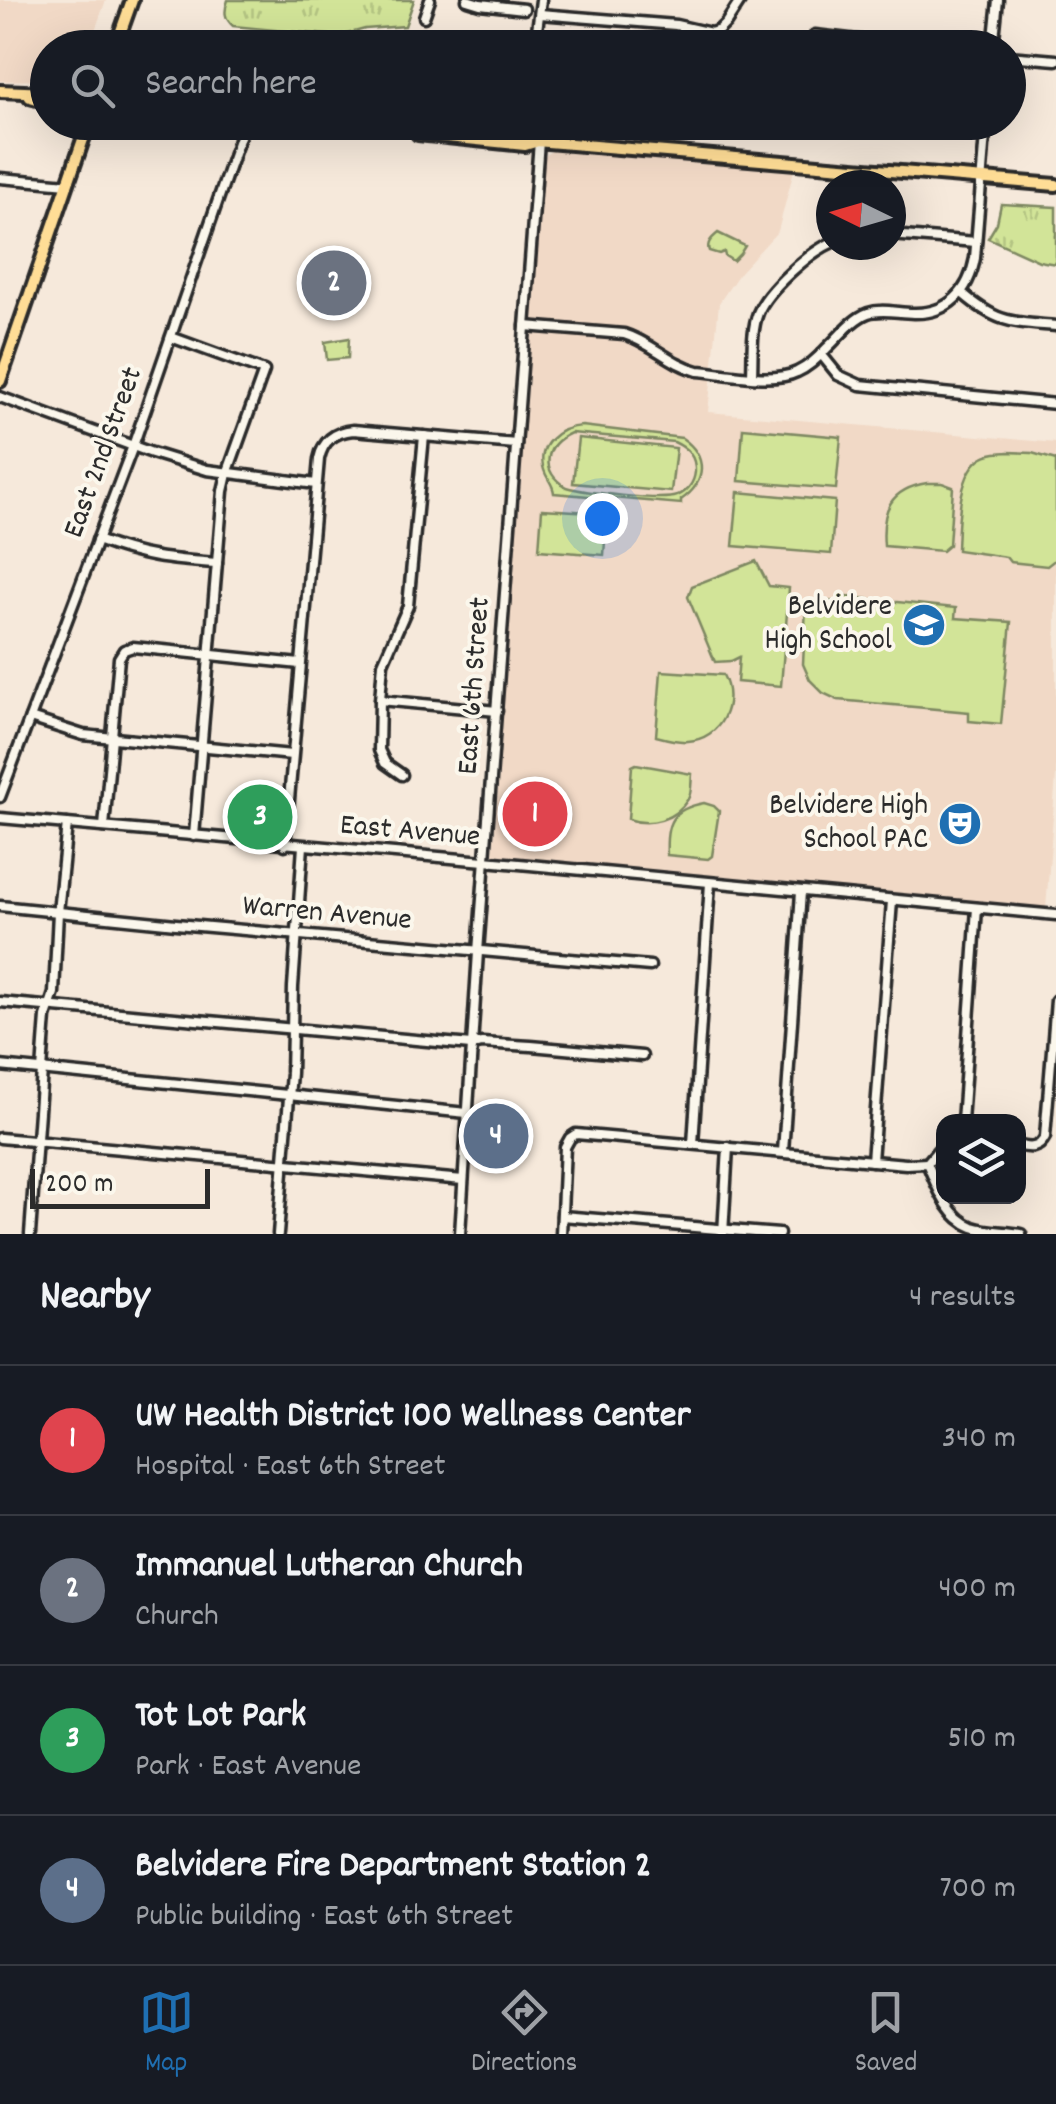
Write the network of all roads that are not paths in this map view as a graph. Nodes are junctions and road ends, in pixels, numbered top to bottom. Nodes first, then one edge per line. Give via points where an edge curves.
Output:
1 (132, 0) edge
2 (430, 0) edge
3 (467, 0) edge
4 (541, 0) edge
5 (741, 0) edge
6 (998, 0) edge
7 (524, 8) dead end
8 (540, 14) junction
9 (424, 17) dead end
10 (121, 30) edge
11 (537, 30) edge
12 (698, 30) edge
13 (718, 30) edge
14 (995, 30) edge
15 (1026, 58) edge
16 (1056, 60) edge
17 (0, 94) edge
18 (30, 96) edge
19 (30, 98) edge
20 (83, 140) edge
21 (240, 140) edge
22 (534, 140) edge
23 (984, 140) edge
24 (537, 141) junction
25 (0, 178) edge
26 (981, 179) junction
27 (68, 184) junction
28 (1056, 186) edge
29 (906, 235) edge
30 (976, 242) junction
31 (816, 252) edge
32 (962, 293) junction
33 (525, 326) junction
34 (1056, 326) edge
35 (171, 337) junction
36 (821, 354) junction
37 (752, 375) junction
38 (0, 381) edge
39 (0, 397) edge
40 (1056, 404) edge
41 (424, 436) junction
42 (516, 444) junction
43 (133, 446) junction
44 (227, 474) junction
45 (316, 484) junction
46 (97, 540) junction
47 (216, 563) junction
48 (209, 655) junction
49 (300, 664) junction
50 (380, 700) junction
51 (497, 711) junction
52 (30, 718) junction
53 (112, 738) junction
54 (201, 746) junction
55 (292, 755) junction
56 (402, 776) dead end
57 (0, 797) edge
58 (0, 818) edge
59 (67, 824) junction
60 (104, 827) junction
61 (194, 836) junction
62 (285, 844) junction
63 (303, 846) junction
64 (486, 862) junction
65 (710, 883) junction
66 (801, 892) junction
67 (892, 901) junction
68 (0, 906) edge
69 (977, 908) junction
70 (58, 912) junction
71 (1056, 915) edge
72 (297, 935) junction
73 (478, 952) junction
74 (650, 966) dead end
75 (1056, 1000) edge
76 (0, 1002) edge
77 (49, 1006) junction
78 (292, 1030) junction
79 (471, 1045) junction
80 (642, 1056) dead end
81 (0, 1066) edge
82 (42, 1070) junction
83 (290, 1094) junction
84 (467, 1113) junction
85 (963, 1114) edge
86 (0, 1138) edge
87 (36, 1141) junction
88 (693, 1144) junction
89 (728, 1147) junction
90 (1026, 1147) edge
91 (783, 1152) junction
92 (936, 1152) edge
93 (872, 1161) junction
94 (926, 1163) junction
95 (284, 1164) junction
96 (463, 1180) junction
97 (562, 1216) junction
98 (723, 1232) edge
99 (30, 1234) edge
100 (278, 1234) edge
101 (460, 1234) edge
102 (561, 1234) edge
103 (779, 1234) edge
104 (1020, 1234) edge

1 - 10 main road
2 - 9 street
3 - 7 street
4 - 8 street
5 - 13 street
6 - 14 street
8 - 11 street
8 - 12 street
15 - 16 street
17 - 18 main road
17 - 19 main road
20 - 27 main road
21 - 35 street, East 2nd Street
22 - 24 main road
23 - 26 street
24 - 26 main road
24 - 33 street, East 6th Street
25 - 27 street
26 - 28 main road
26 - 30 street
27 - 38 main road
29 - 30 street
30 - 32 street
31 - 37 street via 762,305
32 - 34 street via 996,318
32 - 36 street via 934,311 867,314
33 - 37 street via 617,332 685,368
33 - 42 street, East 6th Street
35 - 43 street, East 2nd Street
35 - 44 street via 264,371
36 - 37 street via 788,376
36 - 40 street via 838,375 860,385
39 - 43 street
41 - 42 street
41 - 45 street via 337,433 320,454
41 - 50 street via 408,606 384,662
42 - 51 street, East 6th Street
43 - 44 street
43 - 46 street, East 2nd Street
44 - 45 street
44 - 47 street
45 - 49 street
46 - 47 street via 150,557
46 - 52 street, East 2nd Street
47 - 48 street
48 - 49 street
48 - 53 street via 124,650
48 - 54 street
49 - 55 street
50 - 51 street
50 - 56 street via 379,750
51 - 64 street, East 6th Street
52 - 53 street
52 - 57 street, East 2nd Street
53 - 54 street
53 - 60 street
54 - 55 street
54 - 61 street
55 - 62 street
58 - 59 street, East Avenue
59 - 60 street, East Avenue
59 - 70 street
60 - 61 street, East Avenue
61 - 62 street, East Avenue
62 - 63 street, East Avenue
63 - 64 street, East Avenue
63 - 72 street
64 - 65 street, East Avenue
64 - 73 street, East 6th Street
65 - 66 street, East Avenue
65 - 88 street
66 - 67 street, East Avenue
66 - 91 street
67 - 69 street, East Avenue
67 - 93 street
68 - 70 street, Warren Avenue
69 - 71 street, East Avenue
69 - 85 street
70 - 72 street, Warren Avenue
70 - 77 street
72 - 73 street, Warren Avenue
72 - 78 street
73 - 74 street, Warren Avenue
73 - 79 street, East 6th Street
75 - 90 street via 1044,1137 1037,1147
76 - 77 street
77 - 78 street
77 - 82 street
78 - 79 street
78 - 83 street
79 - 80 street
79 - 84 street, East 6th Street
81 - 82 street
82 - 83 street
82 - 87 street
83 - 84 street
83 - 95 street
84 - 96 street, East 6th Street
86 - 87 street
87 - 95 street
87 - 99 street
88 - 89 street
88 - 97 street via 570,1138
89 - 91 street
89 - 98 street
91 - 93 street
92 - 94 street
93 - 94 street
94 - 104 street via 960,1219
95 - 96 street
95 - 100 street
96 - 101 street, East 6th Street
97 - 98 street
97 - 102 street
98 - 103 street

